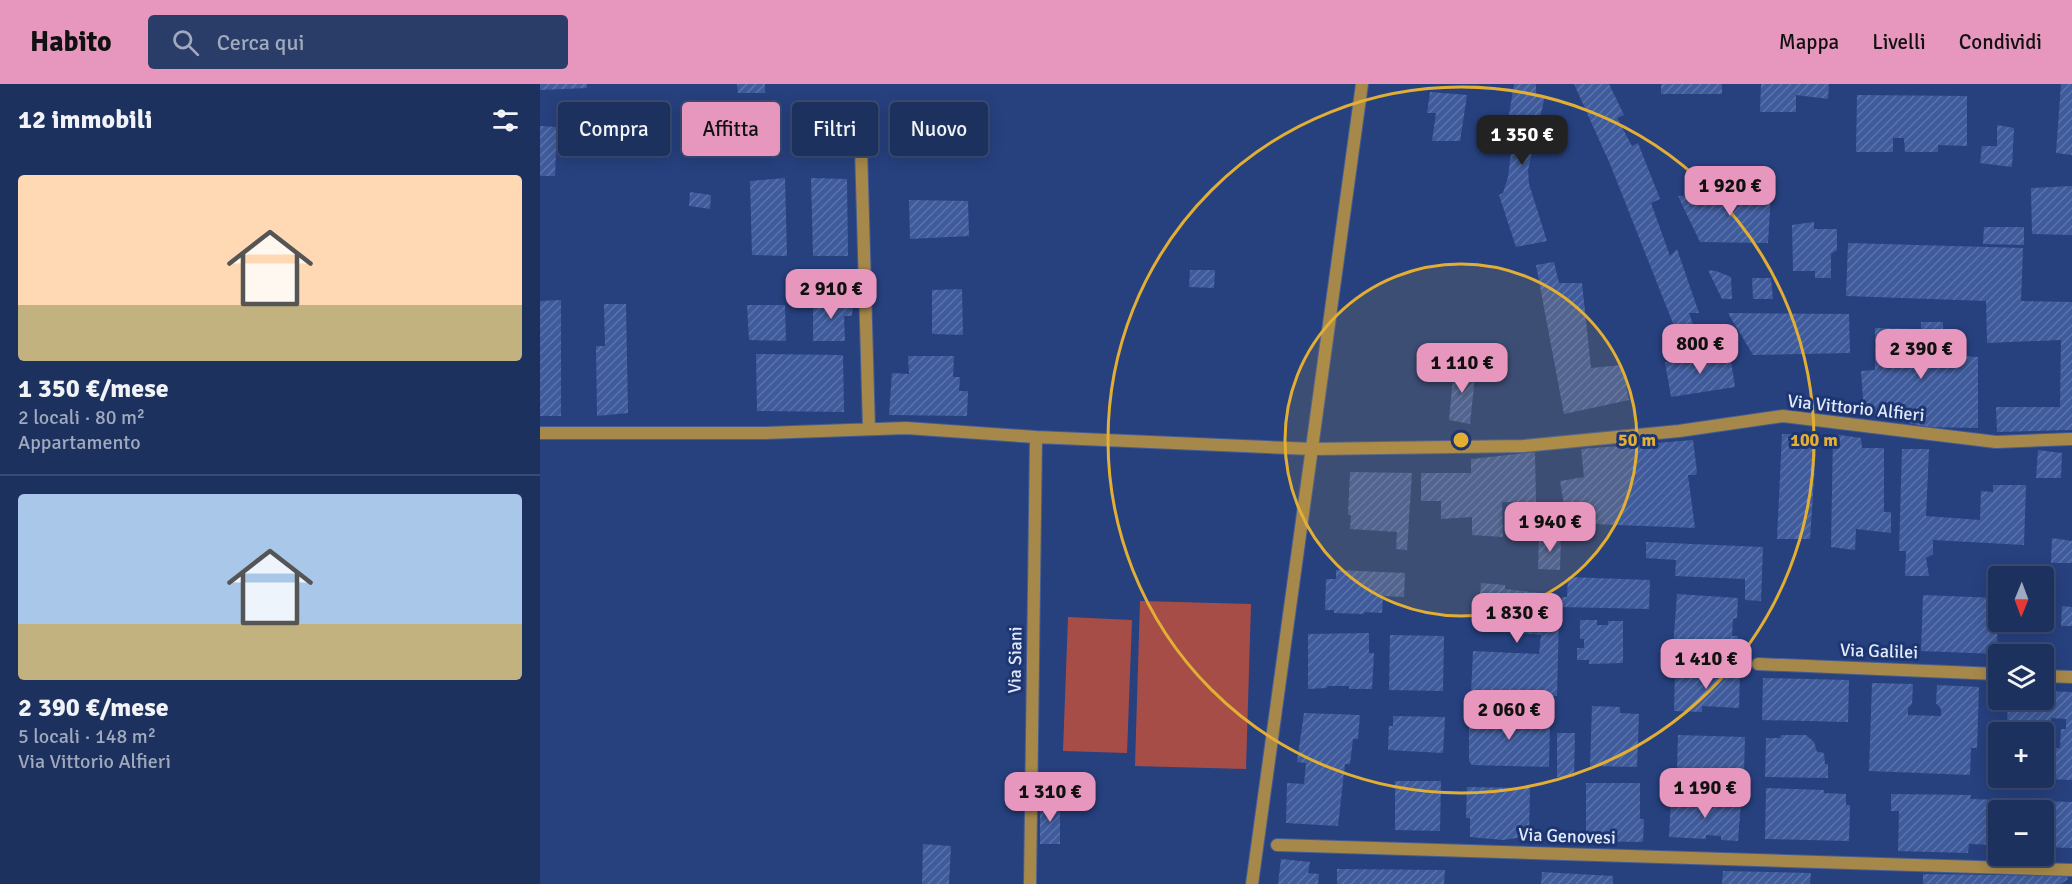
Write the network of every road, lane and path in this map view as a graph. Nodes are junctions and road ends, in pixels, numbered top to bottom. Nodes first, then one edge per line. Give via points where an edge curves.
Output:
1 (1362, 84) edge
2 (861, 156) edge
3 (806, 279) dead end
4 (865, 279) junction
5 (869, 429) junction
6 (540, 433) edge
7 (1035, 437) junction
8 (2072, 439) edge
9 (1313, 449) junction
10 (1758, 663) dead end
11 (1988, 674) edge
12 (2054, 676) edge
13 (2072, 677) edge
14 (1278, 845) dead end
15 (2072, 870) edge
16 (1030, 884) edge
17 (1252, 884) edge

1 - 9 street
2 - 4 street
3 - 4 street
4 - 5 street
5 - 6 street, Via Vittorio Alfieri
5 - 7 street, Via Vittorio Alfieri
7 - 9 street, Via Vittorio Alfieri
7 - 16 street, Via Siani
8 - 9 street, Via Vittorio Alfieri via 1996,442 1783,416 1523,446
9 - 17 street
10 - 11 street, Via Galilei
12 - 13 street
14 - 15 street, Via Genovesi

